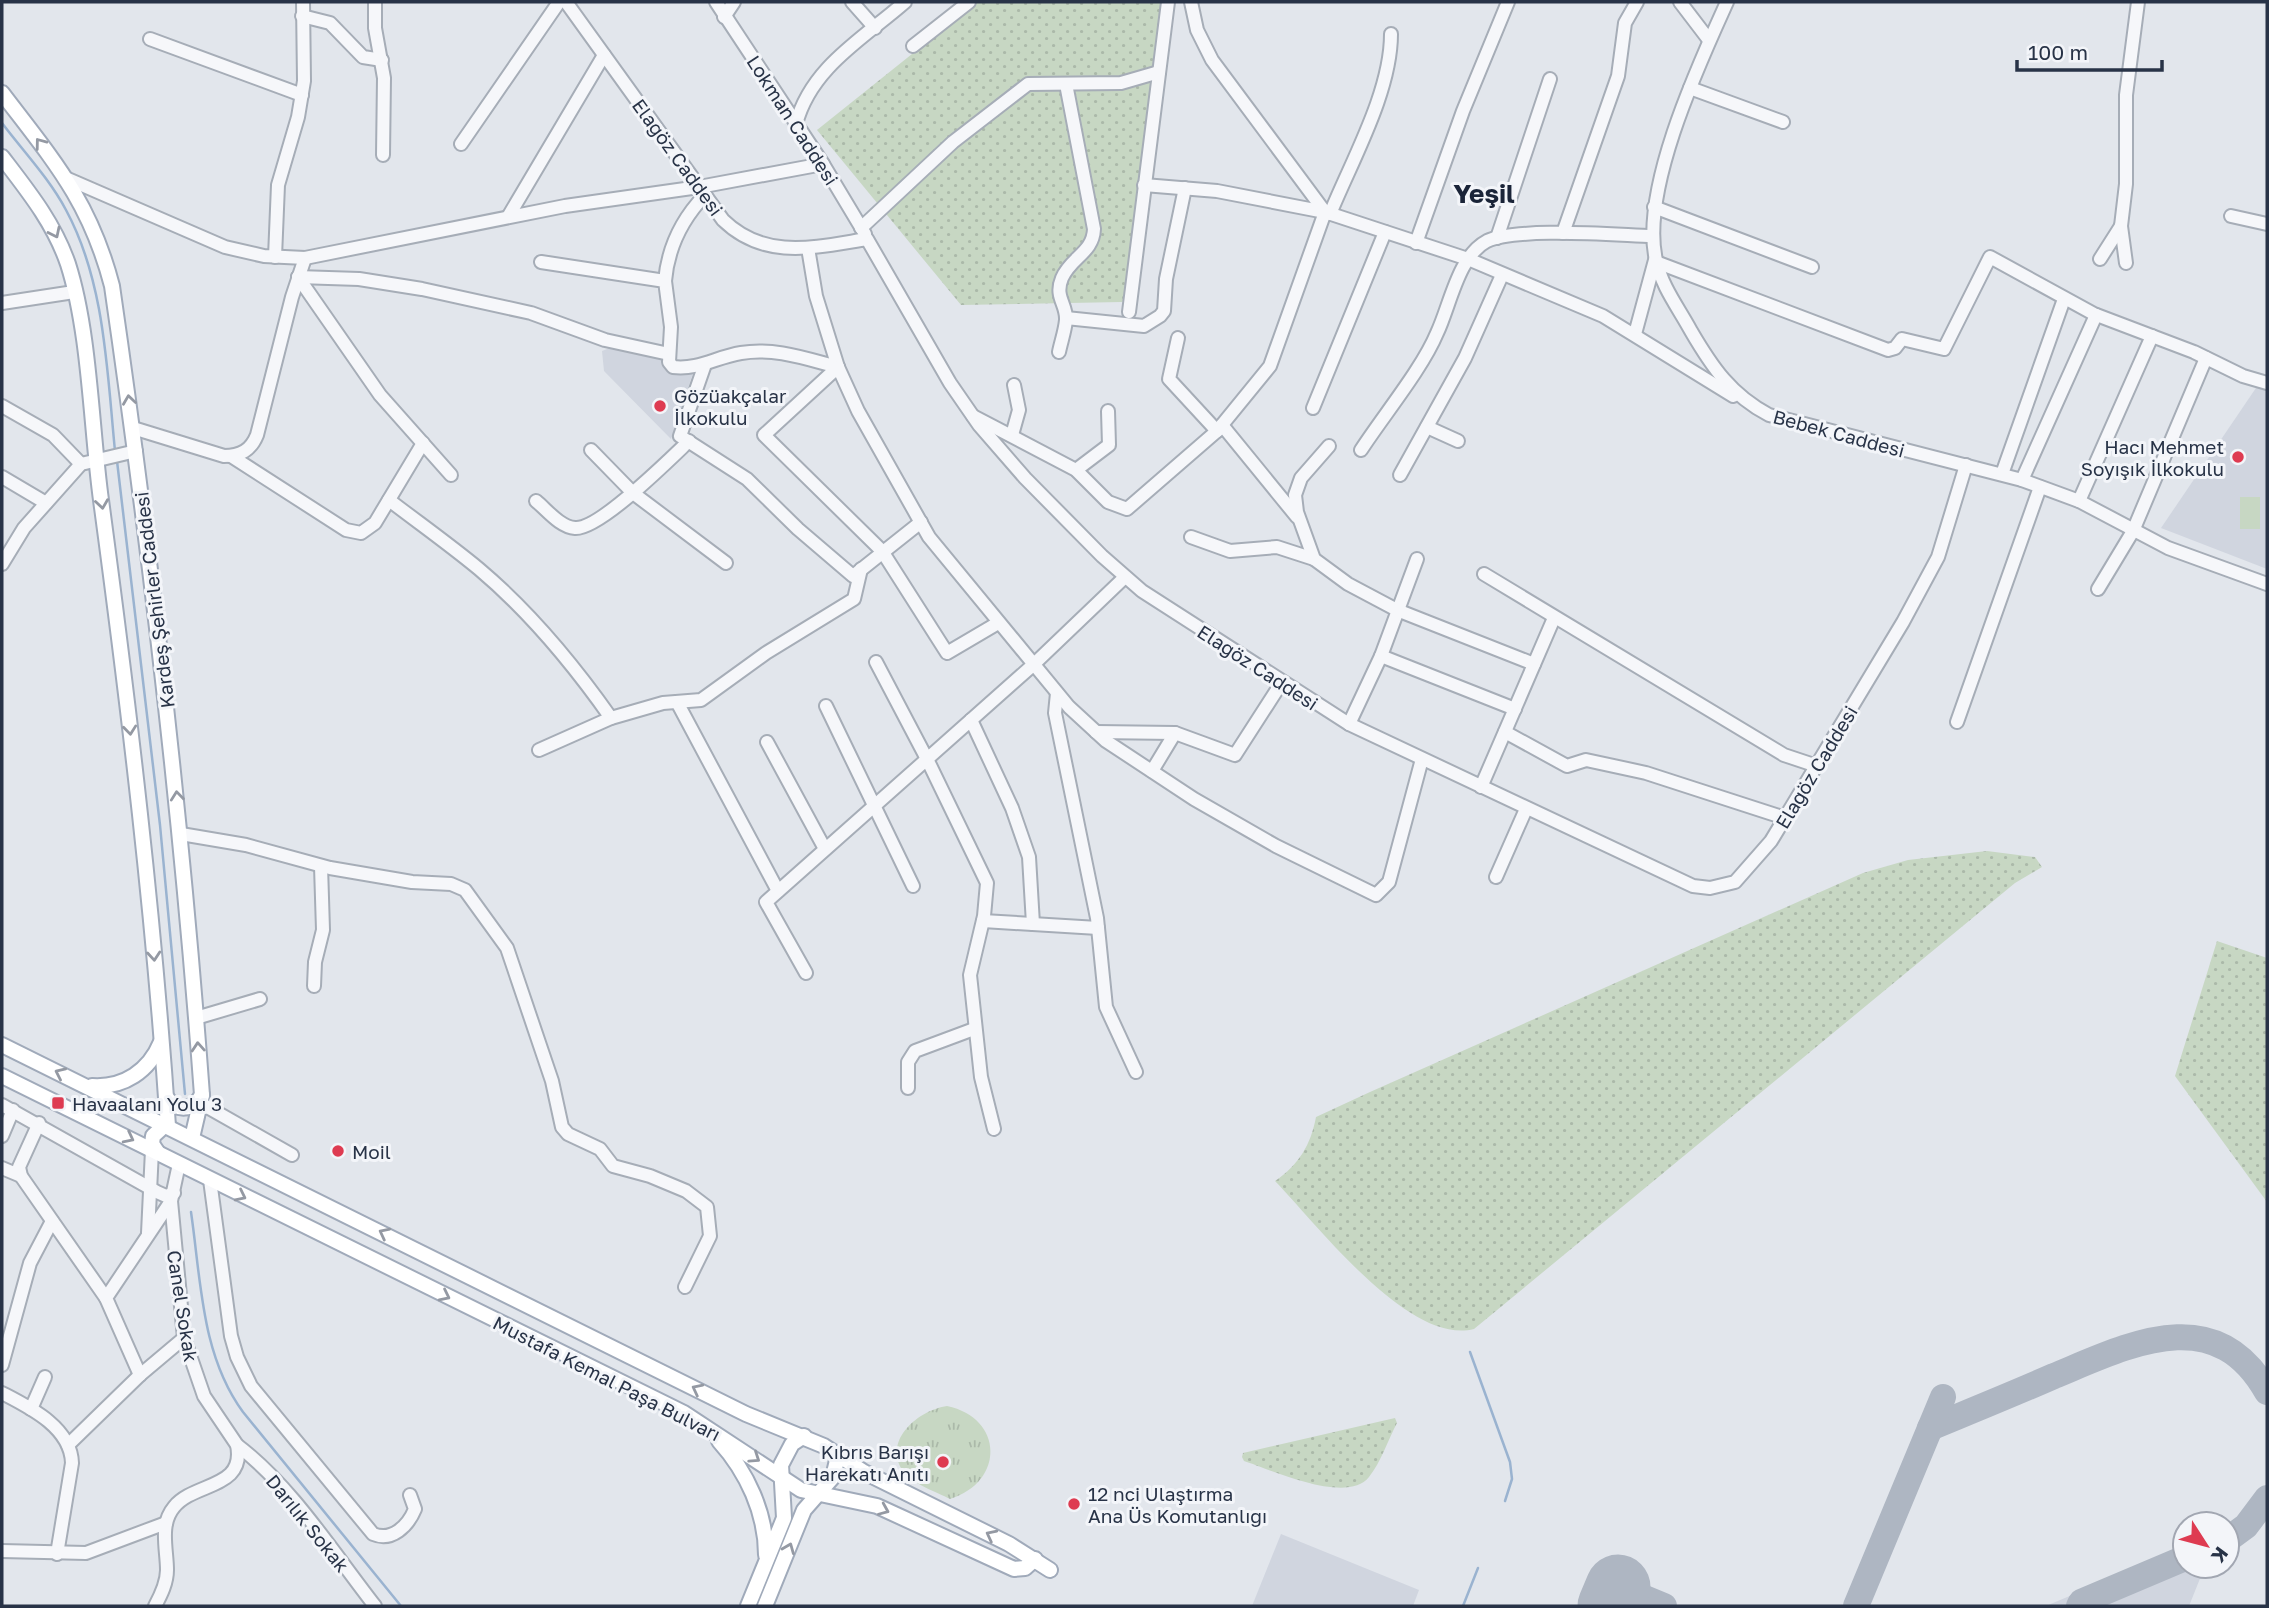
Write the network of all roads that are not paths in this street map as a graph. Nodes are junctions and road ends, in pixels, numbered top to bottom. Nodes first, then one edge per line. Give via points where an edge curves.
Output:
1 (375, 2) edge
2 (559, 2) edge
3 (566, 2) edge
4 (716, 2) edge
5 (734, 2) edge
6 (852, 2) edge
7 (905, 2) edge
8 (970, 2) edge
9 (1168, 2) edge
10 (1191, 2) edge
11 (1508, 2) edge
12 (1637, 2) edge
13 (1680, 2) edge
14 (1727, 2) edge
15 (2138, 2) edge
16 (300, 6) edge
17 (724, 17) junction
18 (875, 28) junction
19 (1391, 34) dead end
20 (150, 39) dead end
21 (1709, 40) junction
22 (913, 46) dead end
23 (604, 55) junction
24 (382, 60) junction
25 (1159, 72) junction
26 (1550, 79) dead end
27 (1066, 84) junction
28 (1690, 88) junction
29 (2, 93) edge
30 (302, 95) junction
31 (1783, 122) dead end
32 (796, 124) junction
33 (461, 144) dead end
34 (383, 155) dead end
35 (2, 157) edge
36 (823, 164) junction
37 (68, 179) junction
38 (1144, 185) junction
39 (1185, 188) junction
40 (702, 191) junction
41 (1654, 207) junction
42 (1328, 213) junction
43 (2231, 216) dead end
44 (508, 217) junction
45 (2267, 224) edge
46 (2120, 226) junction
47 (1385, 232) junction
48 (864, 233) junction
49 (1563, 233) junction
50 (1652, 236) junction
51 (1497, 238) junction
52 (1416, 243) junction
53 (808, 248) junction
54 (275, 257) junction
55 (305, 258) junction
56 (1468, 259) junction
57 (2100, 259) dead end
58 (1656, 261) junction
59 (541, 262) dead end
60 (2126, 263) dead end
61 (1812, 267) dead end
62 (1502, 275) junction
63 (298, 277) junction
64 (665, 281) junction
65 (74, 292) junction
66 (2064, 299) junction
67 (2, 303) edge
68 (1129, 312) dead end
69 (2096, 315) junction
70 (1066, 318) junction
71 (1635, 334) junction
72 (2152, 336) junction
73 (1178, 338) dead end
74 (1059, 352) dead end
75 (669, 354) junction
76 (2206, 358) junction
77 (704, 367) junction
78 (838, 367) junction
79 (2267, 383) edge
80 (1014, 385) dead end
81 (1749, 403) junction
82 (2, 406) edge
83 (1313, 408) dead end
84 (1108, 411) dead end
85 (971, 415) junction
86 (1427, 426) junction
87 (133, 428) junction
88 (1220, 428) junction
89 (1012, 435) junction
90 (689, 440) junction
91 (1458, 441) dead end
92 (423, 443) junction
93 (1329, 446) dead end
94 (590, 450) dead end
95 (1361, 450) dead end
96 (136, 451) junction
97 (231, 456) junction
98 (96, 458) junction
99 (81, 464) junction
100 (1966, 465) junction
101 (1076, 470) junction
102 (2002, 474) junction
103 (451, 475) dead end
104 (1400, 475) dead end
105 (2, 477) edge
106 (2022, 480) junction
107 (2040, 487) junction
108 (633, 493) junction
109 (389, 500) junction
110 (536, 500) dead end
111 (2079, 502) junction
112 (46, 503) junction
113 (1300, 520) junction
114 (920, 522) junction
115 (2133, 531) junction
116 (1191, 537) dead end
117 (882, 551) junction
118 (1314, 559) junction
119 (1417, 559) dead end
120 (726, 563) dead end
121 (2, 564) edge
122 (861, 569) junction
123 (1484, 574) dead end
124 (1125, 577) junction
125 (2267, 584) edge
126 (2098, 589) dead end
127 (1397, 610) junction
128 (1554, 618) junction
129 (998, 623) junction
130 (1381, 656) junction
131 (876, 662) dead end
132 (1534, 664) junction
133 (1033, 665) junction
134 (1282, 682) junction
135 (1057, 694) junction
136 (677, 702) junction
137 (826, 706) dead end
138 (1515, 709) junction
139 (611, 718) junction
140 (971, 720) junction
141 (1957, 722) dead end
142 (1349, 724) junction
143 (1505, 732) junction
144 (1096, 733) junction
145 (1175, 733) junction
146 (767, 742) dead end
147 (539, 750) dead end
148 (927, 759) junction
149 (1422, 759) junction
150 (1817, 766) junction
151 (1152, 771) junction
152 (1481, 787) junction
153 (875, 804) junction
154 (1527, 809) junction
155 (1785, 818) junction
156 (181, 834) junction
157 (825, 849) junction
158 (321, 866) junction
159 (1496, 877) dead end
160 (913, 886) dead end
161 (778, 891) junction
162 (983, 921) junction
163 (1033, 924) junction
164 (1098, 928) junction
165 (806, 973) dead end
166 (314, 986) dead end
167 (260, 999) dead end
168 (196, 1018) junction
169 (974, 1029) junction
170 (161, 1040) junction
171 (2, 1045) edge
172 (1136, 1072) dead end
173 (2, 1076) edge
174 (87, 1086) junction
175 (908, 1088) dead end
176 (166, 1097) junction
177 (202, 1100) junction
178 (7, 1107) edge
179 (39, 1123) junction
180 (166, 1125) junction
181 (994, 1129) dead end
182 (2, 1136) edge
183 (193, 1140) junction
184 (155, 1152) junction
185 (292, 1155) dead end
186 (180, 1164) junction
187 (2, 1168) edge
188 (21, 1176) junction
189 (210, 1180) junction
190 (148, 1185) junction
191 (172, 1197) junction
192 (52, 1221) junction
193 (149, 1231) junction
194 (173, 1236) junction
195 (685, 1287) dead end
196 (106, 1298) junction
197 (184, 1338) junction
198 (2, 1365) edge
199 (140, 1375) junction
200 (45, 1377) dead end
201 (2, 1393) edge
202 (31, 1409) junction
203 (706, 1426) junction
204 (804, 1436) junction
205 (237, 1445) junction
206 (68, 1446) junction
207 (838, 1456) junction
208 (782, 1476) junction
209 (818, 1493) junction
210 (410, 1495) dead end
211 (166, 1523) junction
212 (2, 1550) edge
213 (57, 1554) junction
214 (1035, 1559) junction
215 (766, 1561) junction
216 (1050, 1570) dead end
217 (155, 1606) edge
218 (374, 1606) edge
219 (748, 1606) edge
220 (765, 1606) edge

1 - 24 street
2 - 33 street
3 - 23 street, Elagöz Caddesi
4 - 17 street, Lokman Caddesi
5 - 17 street
6 - 18 street
7 - 18 street
8 - 22 street
9 - 25 street
10 - 42 street via 1197,30 1212,60
11 - 52 street
12 - 49 street via 1625,23 1618,76
13 - 21 street
14 - 21 street, Bebek Caddesi
15 - 46 street via 2126,95 2126,184
16 - 24 street via 330,23 359,54
16 - 30 street
17 - 32 street, Lokman Caddesi
18 - 32 street via 829,65 808,95
19 - 42 street via 1383,85
20 - 30 street
21 - 28 street, Bebek Caddesi
23 - 40 street, Elagöz Caddesi
23 - 44 street
24 - 34 street
25 - 27 street via 1121,83
25 - 38 street
26 - 51 street
27 - 48 street via 1028,84 953,142
27 - 70 street via 1094,229 1090,247 1067,269 1060,283 1059,299
28 - 31 street
28 - 41 street, Bebek Caddesi
37 -> 29 main road, Kardeş Şehirler Caddesi
30 - 54 street via 278,185
32 - 36 street, Lokman Caddesi
35 -> 65 main road, Kardeş Şehirler Caddesi via 49,222
36 - 40 street
36 - 48 street, Lokman Caddesi
37 - 54 street via 217,244
87 -> 37 main road, Kardeş Şehirler Caddesi via 108,268 93,225
38 - 39 street
38 - 68 street
39 - 42 street
39 - 70 street via 1160,316 1144,326
40 - 44 street
40 - 53 street, Elagöz Caddesi via 723,220 749,239 777,248
40 - 64 street via 676,237
41 - 50 street, Bebek Caddesi
41 - 61 street
42 - 47 street
42 - 88 street via 1270,366
43 - 45 street
44 - 55 street
46 - 57 street
46 - 60 street
47 - 52 street
47 - 83 street
48 - 53 street, Elagöz Caddesi
48 - 85 street, Elagöz Caddesi
49 - 50 street
49 - 51 street
50 - 58 street, Bebek Caddesi
51 - 56 street
52 - 56 street
53 - 78 street via 819,307
54 - 55 street
55 - 63 street
56 - 62 street
56 - 95 street via 1436,337
58 - 66 street via 1888,351 1902,339 1944,349 1990,257
58 - 71 street
58 - 81 street, Bebek Caddesi via 1667,290 1713,368
59 - 64 street
62 - 71 street
62 - 86 street via 1465,358
63 - 75 street via 359,279 422,289 531,313 605,340
63 - 92 street via 380,395
63 - 97 street via 256,439 246,451
64 - 75 street
65 - 67 street
65 - 98 main road, Kardeş Şehirler Caddesi
66 - 69 street
66 - 102 street
69 - 72 street
69 - 106 street
70 - 74 street
71 - 81 street
72 - 76 street
72 - 111 street
73 - 88 street via 1169,379
75 - 77 street via 673,367
76 - 79 street
76 - 115 street
77 - 78 street via 731,355 762,351
77 - 90 street via 680,436
78 - 114 street
78 - 117 street via 764,435
80 - 89 street via 1019,410
81 - 100 street, Bebek Caddesi via 1769,415 1829,433
82 - 99 street via 52,435
84 - 101 street via 1109,445
85 - 89 street
85 - 124 street, Elagöz Caddesi via 1009,461
86 - 91 street
86 - 104 street
87 - 96 main road, Kardeş Şehirler Caddesi
87 - 97 street
88 - 101 street via 1127,509 1108,502
88 - 113 street
89 - 101 street
90 - 108 street
90 - 122 street via 747,479 853,576
92 - 103 street
92 - 109 street
93 - 113 street via 1298,484 1295,501
94 - 108 street
96 - 98 street
156 -> 96 main road, Kardeş Şehirler Caddesi
97 - 109 street via 351,532 369,530
98 - 99 street
98 -> 170 main road, Kardeş Şehirler Caddesi via 125,681
99 - 112 street
100 - 102 street, Bebek Caddesi
100 - 150 street, Elagöz Caddesi via 1938,557
102 - 106 street, Bebek Caddesi
105 - 112 street
106 - 107 street, Bebek Caddesi
107 - 111 street, Bebek Caddesi
107 - 141 street
108 - 110 street via 578,528 563,524
108 - 120 street
109 - 139 street via 480,570 549,638
111 - 115 street, Bebek Caddesi
112 - 121 street
113 - 118 street
114 - 117 street
114 - 129 street
115 - 125 street, Bebek Caddesi
115 - 126 street
116 - 118 street via 1230,551 1277,547
117 - 122 street
117 - 129 street via 947,653
118 - 127 street via 1348,584
119 - 127 street
122 - 136 street via 854,599 701,700
123 - 128 street
124 - 133 street
124 - 134 street, Elagöz Caddesi
127 - 130 street
127 - 132 street
128 - 132 street
128 - 150 street via 1784,755
129 - 133 street
130 - 138 street
130 - 142 street
131 - 148 street
132 - 138 street
133 - 135 street
133 - 140 street
134 - 142 street, Elagöz Caddesi
134 - 145 street via 1235,755
135 - 144 street
135 - 164 street via 1055,713
136 - 139 street
136 - 161 street
137 - 153 street
138 - 143 street
139 - 147 street
140 - 148 street
140 - 163 street via 1029,857
142 - 149 street, Elagöz Caddesi
143 - 152 street
143 - 155 street via 1567,766 1586,760 1646,773
144 - 145 street
144 - 151 street
145 - 151 street
146 - 157 street
148 - 153 street
148 - 162 street via 987,883
149 - 151 street via 1389,882 1376,895 1276,846
149 - 152 street, Elagöz Caddesi
150 - 155 street, Elagöz Caddesi
152 - 154 street, Elagöz Caddesi
153 - 157 street
153 - 160 street
154 - 155 street, Elagöz Caddesi via 1682,882 1710,888 1742,877
154 - 159 street
156 - 158 street via 246,845
156 - 168 main road, Kardeş Şehirler Caddesi
157 - 161 street
158 - 166 street via 323,930 314,962
158 - 195 street via 451,884 473,898 510,955 552,1081 562,1127 600,1149 613,1166 686,1191 707,1207 710,1236
161 - 165 street via 766,902
162 - 163 street
162 - 169 street via 970,967
163 - 164 street
164 - 172 street via 1107,1007
167 - 168 street
177 -> 168 main road, Kardeş Şehirler Caddesi
169 - 175 street via 915,1051 908,1062
169 - 181 street
170 - 174 main road via 153,1057 134,1076 112,1085
170 - 176 main road, Kardeş Şehirler Caddesi
174 -> 171 main road
173 -> 184 main road
174 - 180 main road
176 - 177 main road via 176,1107 185,1108
176 - 180 main road, Kardeş Şehirler Caddesi
177 - 183 main road, Kardeş Şehirler Caddesi
177 - 185 street
178 - 179 street
178 - 182 street
179 - 188 street via 19,1167
179 - 190 street
180 - 183 main road
180 - 184 main road via 153,1136
183 - 186 main road via 194,1157
204 -> 183 main road, Mustafa Kemal Paşa Bulvarı via 746,1414
184 - 186 main road
184 - 190 street
186 - 189 main road, Mustafa Kemal Paşa Bulvarı
186 - 191 street, Canel Sokak
187 - 188 street
188 - 192 street
189 -> 203 main road, Mustafa Kemal Paşa Bulvarı
189 - 210 street via 231,1336 250,1386 373,1534 388,1535 407,1524 415,1510
190 - 191 street
190 - 193 street
191 - 193 street
191 - 194 street, Canel Sokak
192 - 196 street
192 - 198 street via 30,1263
193 - 194 street via 158,1226
193 - 196 street
194 - 197 street, Canel Sokak
196 - 199 street
197 - 199 street
197 - 205 street, Canel Sokak via 205,1396
199 - 206 street
200 - 202 street
201 - 202 street
202 - 206 street
203 -> 208 main road, Mustafa Kemal Paşa Bulvarı
203 - 215 main road via 732,1455 757,1500 766,1533
204 - 207 main road, Mustafa Kemal Paşa Bulvarı
204 - 208 main road via 785,1454
205 - 211 street via 232,1474 180,1501
205 - 218 street, Darılık Sokak via 304,1515
206 - 213 street via 72,1463
207 - 209 main road via 834,1477
214 -> 207 main road, Mustafa Kemal Paşa Bulvarı
208 - 209 main road, Mustafa Kemal Paşa Bulvarı via 801,1490
208 - 215 main road via 784,1518
209 -> 214 main road, Mustafa Kemal Paşa Bulvarı via 877,1506 1014,1569 1025,1568
220 -> 209 main road via 804,1510
211 - 213 street via 98,1551
211 - 217 street via 167,1573
212 - 213 street
214 - 216 main road, Mustafa Kemal Paşa Bulvarı
215 - 219 main road

